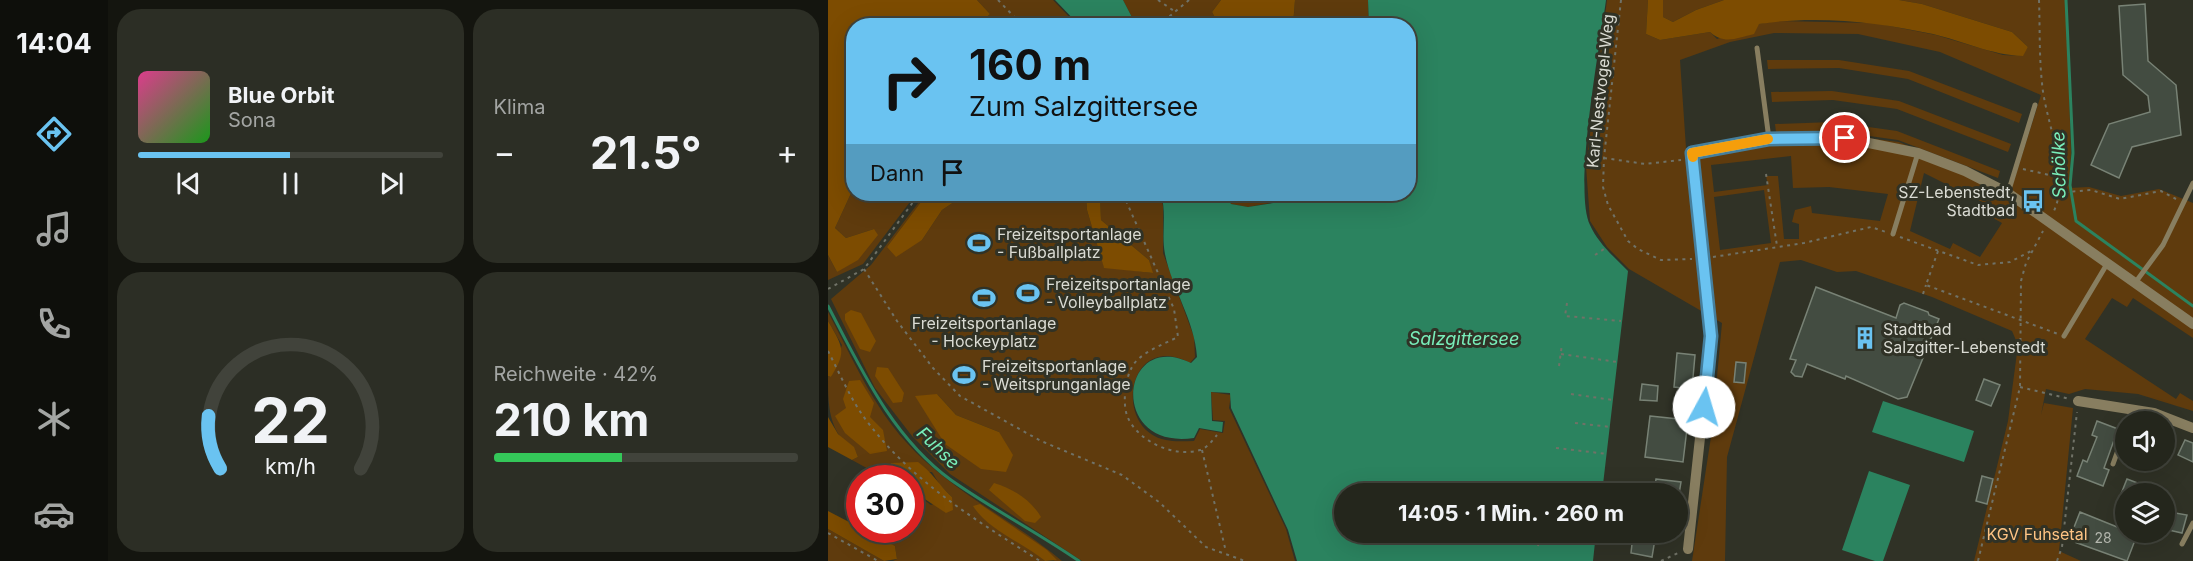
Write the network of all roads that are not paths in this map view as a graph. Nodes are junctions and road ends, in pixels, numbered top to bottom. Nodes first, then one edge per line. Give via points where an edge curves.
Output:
1 (1757, 48) dead end
2 (2035, 105) dead end
3 (1768, 139) junction
4 (1918, 153) junction
5 (2193, 183) edge
6 (2008, 193) junction
7 (1893, 234) road end
8 (2107, 264) junction
9 (2138, 279) junction
10 (2193, 324) edge
11 (2064, 336) road end
12 (2079, 401) road end
13 (2132, 409) joint
14 (2193, 428) edge
15 (2115, 458) edge
16 (2113, 464) dead end
17 (2193, 523) edge
18 (2182, 544) dead end
19 (1688, 549) road end

1 - 3 lane
2 - 6 lane
3 - 4 street via 1845,138
3 - 19 street via 1692,153 1711,336
4 - 6 street
4 - 7 lane
5 - 9 lane via 2163,244
6 - 8 street
8 - 9 street
8 - 11 lane
9 - 10 street
12 - 13 street
13 - 14 street
15 - 16 lane
17 - 18 lane

